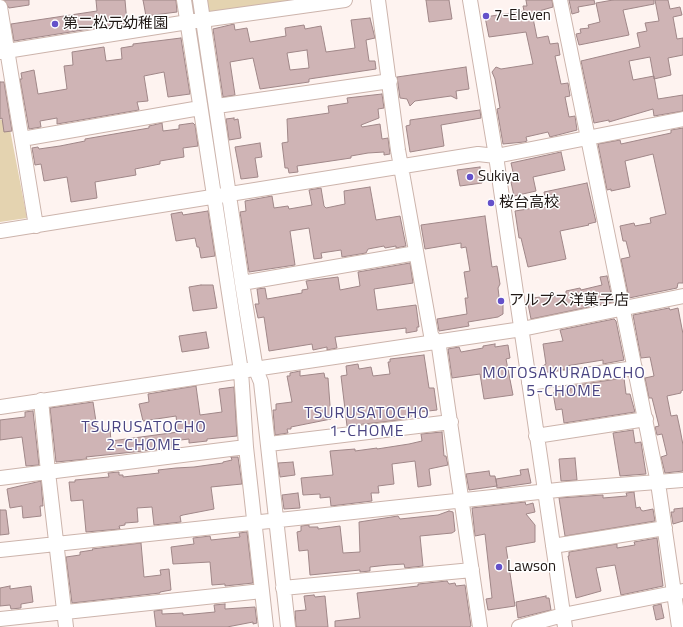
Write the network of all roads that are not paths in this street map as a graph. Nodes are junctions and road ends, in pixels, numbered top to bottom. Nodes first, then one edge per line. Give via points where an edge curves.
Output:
1 (184, 0) edge
2 (200, 0) edge
3 (344, 0) edge
4 (378, 0) edge
5 (470, 0) edge
6 (560, 0) edge
7 (0, 7) edge
8 (204, 20) junction
9 (188, 22) junction
10 (4, 51) edge
11 (390, 81) junction
12 (217, 106) junction
13 (200, 108) junction
14 (683, 119) edge
15 (588, 138) junction
16 (22, 139) junction
17 (496, 156) junction
18 (401, 166) junction
19 (228, 193) junction
20 (213, 196) junction
21 (36, 226) junction
22 (0, 231) edge
23 (416, 253) junction
24 (242, 283) junction
25 (683, 296) edge
26 (623, 309) junction
27 (522, 329) junction
28 (435, 341) junction
29 (635, 368) junction
30 (256, 370) junction
31 (241, 371) junction
32 (529, 383) junction
33 (41, 400) junction
34 (0, 407) edge
35 (646, 419) junction
36 (451, 422) junction
37 (536, 436) junction
38 (269, 444) junction
39 (246, 447) junction
40 (48, 472) junction
41 (0, 478) edge
42 (683, 480) edge
43 (658, 482) junction
44 (546, 493) junction
45 (462, 500) junction
46 (277, 519) junction
47 (255, 522) junction
48 (665, 528) junction
49 (56, 545) junction
50 (553, 546) junction
51 (0, 550) edge
52 (472, 570) junction
53 (283, 588) junction
54 (262, 590) junction
55 (679, 592) edge
56 (65, 612) junction
57 (0, 619) edge
58 (564, 621) edge
59 (66, 627) edge
60 (266, 627) edge
61 (288, 627) edge
62 (480, 627) edge
63 (519, 627) edge
64 (679, 627) edge

1 - 9 street
2 - 8 street
3 - 8 street
4 - 11 street
5 - 17 street
6 - 15 street
7 - 10 street
8 - 9 street
8 - 12 street
9 - 10 street
9 - 13 street
10 - 16 street
11 - 12 street
11 - 18 street
12 - 19 street
13 - 16 street
13 - 20 street
14 - 15 street
15 - 17 street
15 - 26 street
16 - 21 street
17 - 18 street via 478,154
17 - 27 street
18 - 19 street
18 - 23 street
19 - 20 street
19 - 24 street
20 - 21 street
20 - 31 street
21 - 22 street
23 - 24 street
23 - 28 street via 430,335
24 - 30 street
25 - 26 street
26 - 27 street
26 - 29 street
27 - 28 street
27 - 32 street
28 - 30 street
28 - 36 street via 439,348
29 - 32 street
29 - 35 street
30 - 31 street
30 - 38 street via 261,382
31 - 33 street
31 - 39 street
32 - 37 street
33 - 34 street
33 - 40 street
35 - 37 street
35 - 43 street
36 - 38 street
36 - 45 street
37 - 44 street
38 - 46 street
39 - 40 street
39 - 47 street
40 - 41 street
40 - 49 street
42 - 43 street
43 - 44 street via 566,489
43 - 48 street
44 - 45 street
44 - 50 street
45 - 46 street
45 - 52 street
46 - 47 street
46 - 53 street
47 - 49 street
47 - 54 street
48 - 50 street
48 - 55 street
49 - 51 street
49 - 56 street
50 - 58 street
52 - 53 street
52 - 62 street
53 - 61 street
54 - 56 street
54 - 60 street
55 - 58 street
55 - 64 street
56 - 57 street
56 - 59 street
58 - 63 street

